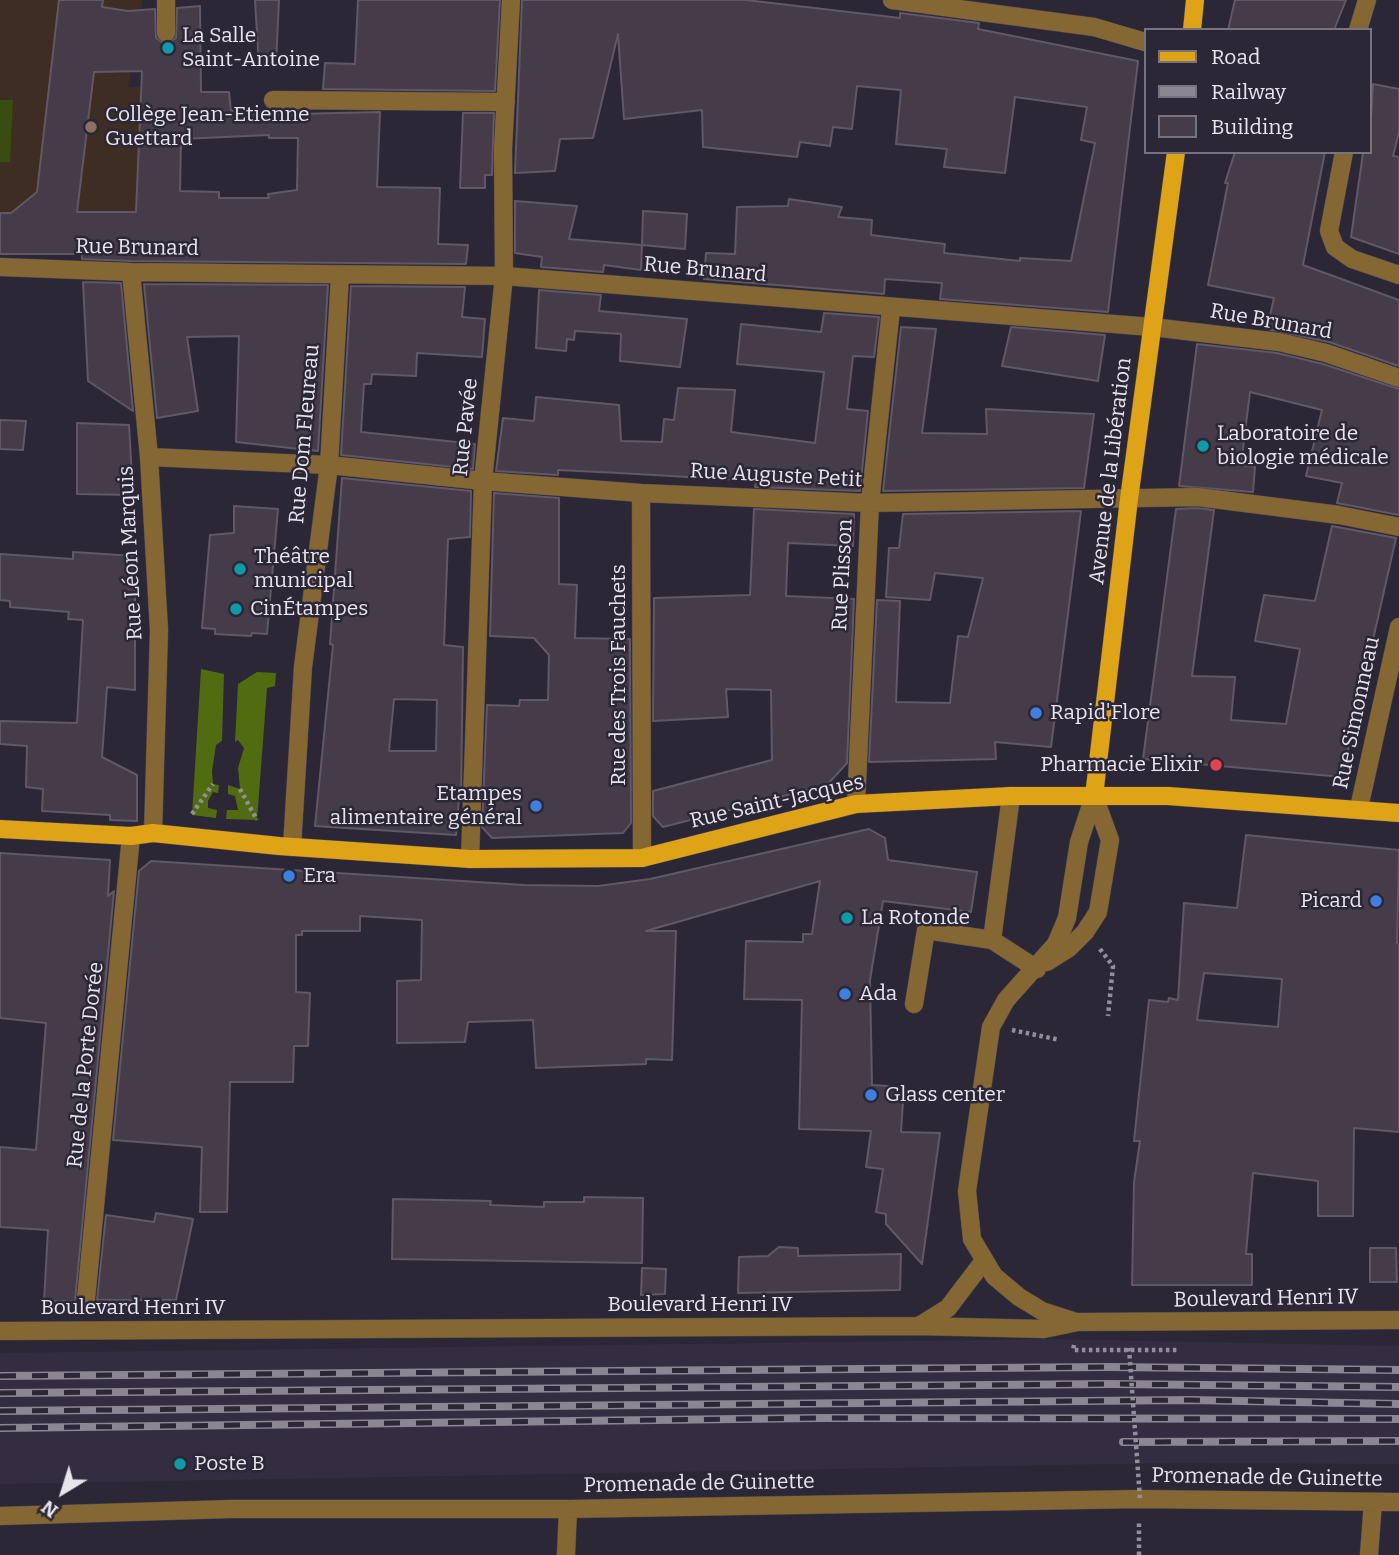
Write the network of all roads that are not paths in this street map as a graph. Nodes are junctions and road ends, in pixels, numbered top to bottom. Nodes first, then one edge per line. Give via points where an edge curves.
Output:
1 (166, 0) edge
2 (511, 0) edge
3 (891, 0) edge
4 (1195, 0) edge
5 (1367, 0) edge
6 (1192, 28) edge
7 (1358, 28) edge
8 (166, 33) dead end
9 (1144, 42) edge
10 (274, 100) dead end
11 (506, 102) junction
12 (1176, 154) edge
13 (1344, 154) edge
14 (0, 267) edge
15 (131, 272) junction
16 (340, 275) junction
17 (1399, 275) edge
18 (504, 276) junction
19 (891, 309) junction
20 (1152, 327) junction
21 (1399, 378) edge
22 (149, 457) junction
23 (329, 465) junction
24 (483, 481) junction
25 (641, 493) junction
26 (1129, 499) junction
27 (870, 503) junction
28 (1399, 527) edge
29 (1399, 627) edge
30 (1011, 796) junction
31 (1094, 796) junction
32 (856, 804) junction
33 (1359, 808) junction
34 (1399, 813) edge
35 (0, 829) edge
36 (153, 833) junction
37 (131, 836) junction
38 (292, 847) junction
39 (642, 858) junction
40 (470, 859) junction
41 (992, 940) junction
42 (1037, 969) junction
43 (914, 1004) dead end
44 (983, 1262) junction
45 (86, 1299) dead end
46 (1399, 1320) edge
47 (1078, 1322) junction
48 (919, 1326) junction
49 (0, 1331) edge
50 (1373, 1502) junction
51 (1399, 1502) edge
52 (568, 1509) junction
53 (0, 1516) edge
54 (566, 1555) edge
55 (1369, 1555) edge

1 - 8 street
2 - 11 street, Rue Pavée
3 - 9 street via 1094,27
4 - 6 main road
5 - 7 street
10 - 11 street
11 - 18 street, Rue Pavée
12 - 20 main road, Avenue de la Libération
13 - 17 street via 1329,231 1335,247 1352,259
14 - 15 street, Rue Brunard
15 - 16 street, Rue Brunard
15 - 22 street, Rue Léon Marquis
16 - 18 street, Rue Brunard
16 - 23 street, Rue Dom Fleureau
18 - 19 street, Rue Brunard
18 - 24 street, Rue Pavée
19 - 20 street, Rue Brunard
19 - 27 street, Rue Plisson
20 - 21 street, Rue Brunard via 1279,342
20 - 26 main road, Avenue de la Libération
22 - 23 street, Rue Auguste Petit
22 - 36 street, Rue Léon Marquis via 159,630
23 - 24 street, Rue Auguste Petit
23 - 38 street, Rue Dom Fleureau via 303,667
24 - 25 street, Rue Auguste Petit
24 - 40 street, Rue Pavée
25 - 27 street, Rue Auguste Petit
25 - 39 street, Rue des Trois Fauchets
26 - 27 street, Rue Auguste Petit
26 - 28 street, Rue Auguste Petit via 1198,497
26 - 31 main road, Avenue de la Libération
27 - 32 street, Rue Plisson
29 - 33 street, Rue Simonneau
30 - 31 main road, Rue Saint-Jacques
30 - 32 main road, Rue Saint-Jacques
30 - 41 street
31 - 33 main road, Rue Saint-Jacques
31 - 42 street via 1079,842 1066,918 1056,944
31 - 42 street via 1110,840 1098,912 1069,948
32 - 39 main road, Rue Saint-Jacques
33 - 34 main road, Rue Saint-Jacques
35 - 37 main road, Rue Saint-Jacques
36 - 37 main road, Rue Saint-Jacques
36 - 38 main road, Rue Saint-Jacques
37 - 45 street, Rue de la Porte Dorée
38 - 40 main road, Rue Saint-Jacques
39 - 40 main road, Rue Saint-Jacques
41 - 42 street
41 - 43 street via 926,930
42 - 44 street via 1006,1000 991,1027 967,1191 972,1239
44 - 47 street via 1019,1297 1042,1311
44 - 48 street via 948,1308
46 - 47 street, Boulevard Henri IV
47 - 48 street, Boulevard Henri IV via 1044,1329
48 - 49 street, Boulevard Henri IV
50 - 51 street, Promenade de Guinette
50 - 52 street, Promenade de Guinette via 1140,1499
50 - 55 street
52 - 53 street, Promenade de Guinette via 232,1509
52 - 54 street

